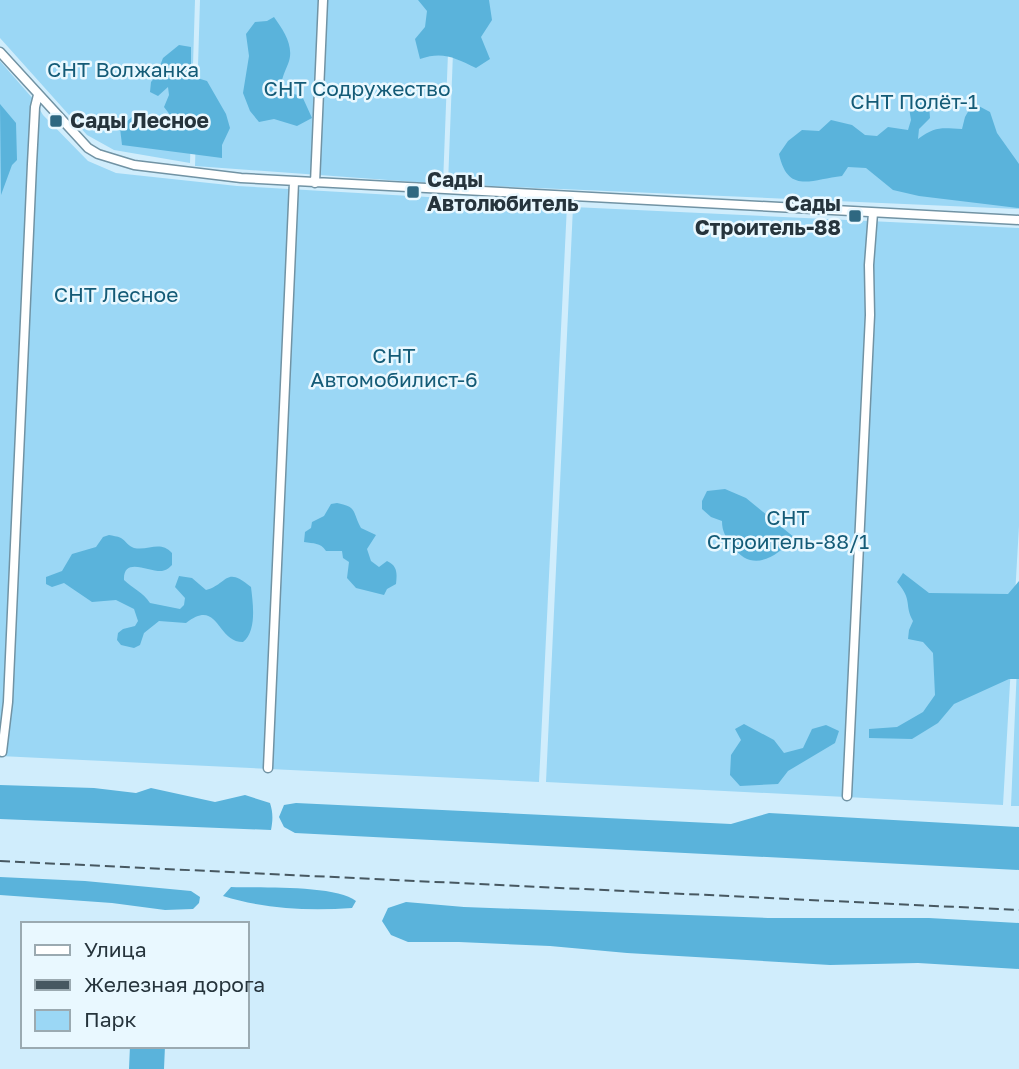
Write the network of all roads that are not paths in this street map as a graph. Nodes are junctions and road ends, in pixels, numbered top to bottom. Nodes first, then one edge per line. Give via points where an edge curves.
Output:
1 (323, 0) edge
2 (0, 52) edge
3 (38, 95) junction
4 (294, 181) junction
5 (315, 183) junction
6 (873, 213) junction
7 (1019, 220) edge
8 (2, 752) dead end
9 (268, 768) dead end
10 (847, 796) dead end

1 - 5 street
2 - 3 street
3 - 4 street via 88,148 109,159 228,177
3 - 8 street
4 - 5 street
4 - 9 street
5 - 6 street
6 - 7 street
6 - 10 street

